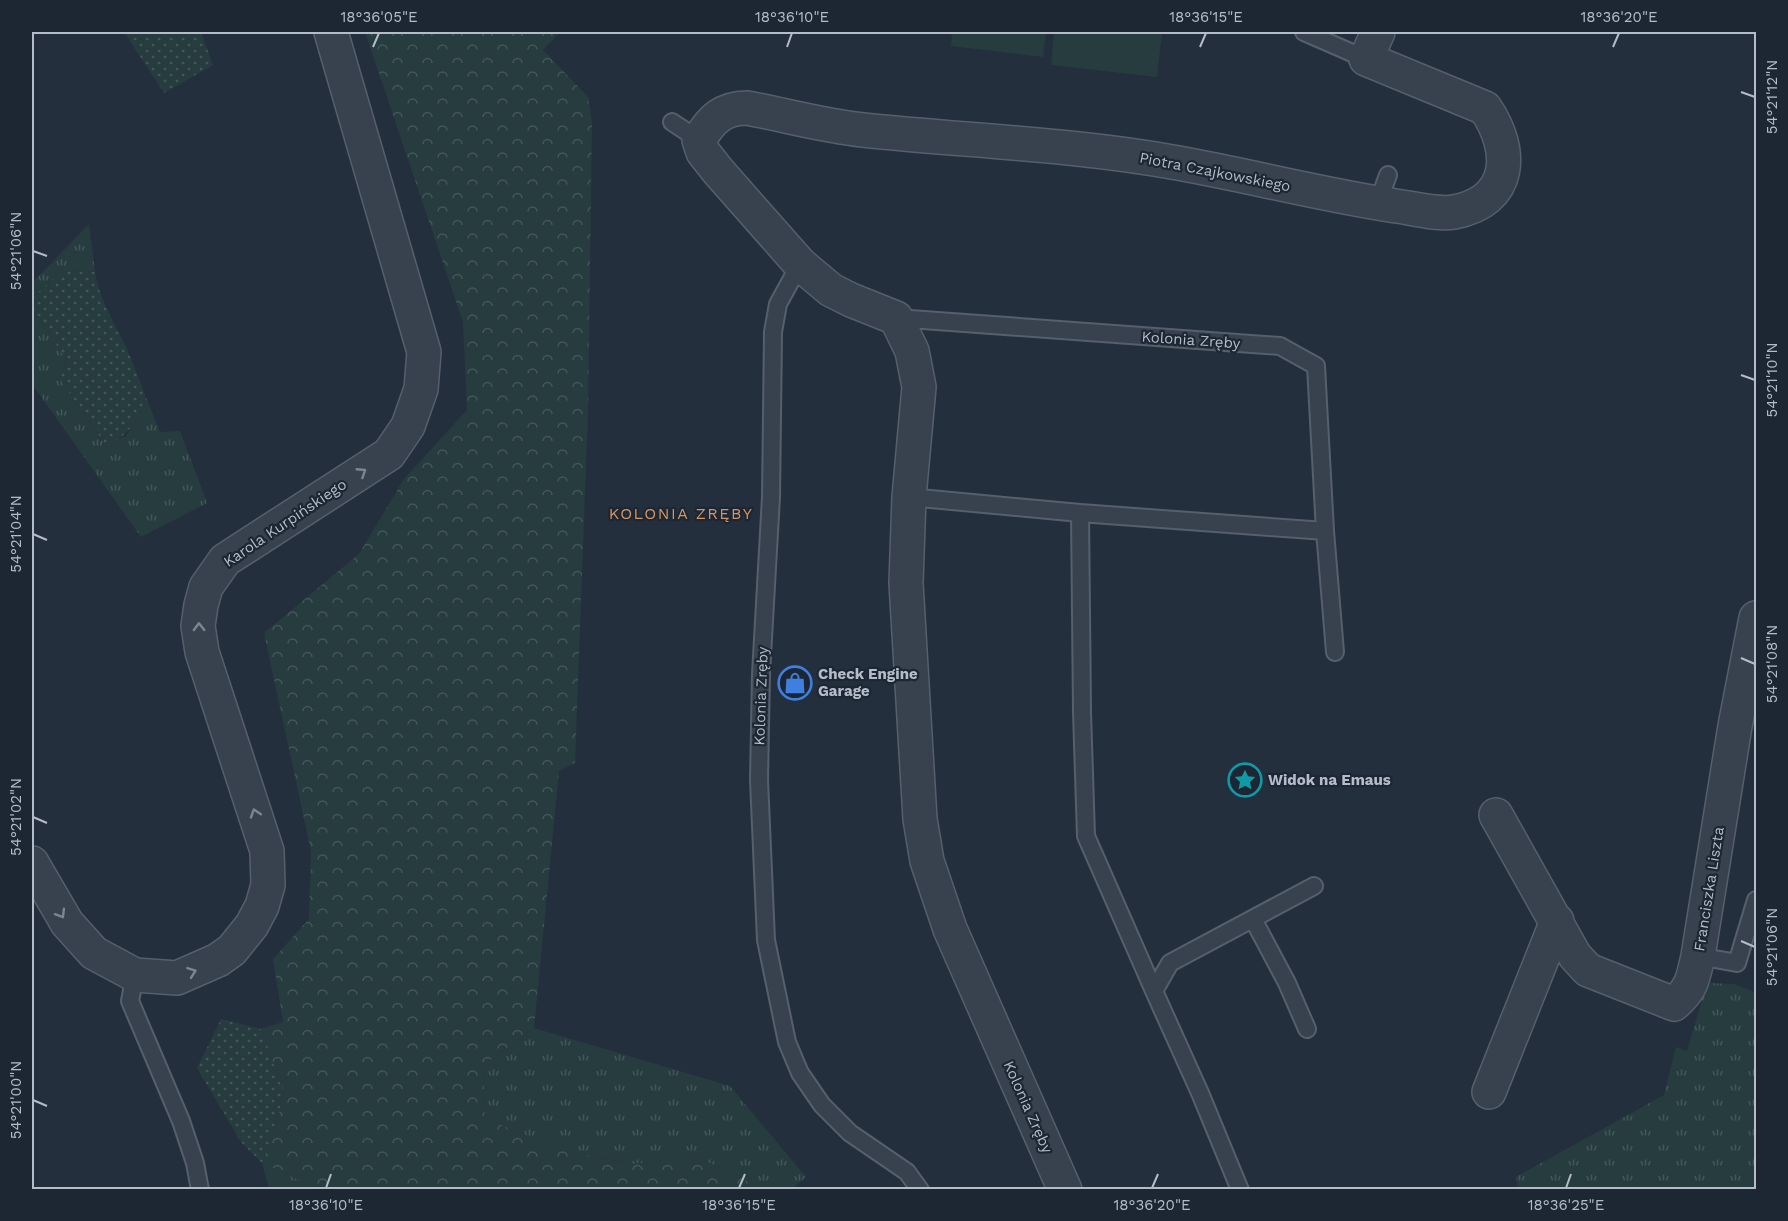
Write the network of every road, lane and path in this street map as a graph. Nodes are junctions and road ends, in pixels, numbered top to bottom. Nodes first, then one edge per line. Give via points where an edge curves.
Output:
1 (331, 32) edge
2 (1304, 32) edge
3 (1372, 45) edge
4 (672, 122) dead end
5 (699, 140) junction
6 (800, 264) junction
7 (896, 318) junction
8 (909, 497) junction
9 (1080, 513) junction
10 (1325, 531) junction
11 (1756, 618) edge
12 (1335, 652) dead end
13 (1496, 815) dead end
14 (32, 863) edge
15 (1314, 886) dead end
16 (1756, 900) edge
17 (1253, 919) junction
18 (1557, 921) junction
19 (1698, 956) junction
20 (135, 975) junction
21 (1154, 991) junction
22 (1307, 1029) dead end
23 (1489, 1092) dead end
24 (200, 1190) edge
25 (921, 1190) edge
26 (1065, 1190) edge
27 (1240, 1190) edge

20 -> 1 street, Karola Kurpińskiego via 177,978 218,960 252,926 268,885 267,851 202,652 198,626 206,587 225,560 389,454 408,426 421,389 424,352
2 - 3 lane
3 - 5 street, Piotra Czajkowskiego via 1485,108 1495,122 1504,164 1500,180 1482,202 1451,213 1383,189 1086,151 860,130 747,108 718,114
4 - 5 lane
5 - 6 street via 713,165
6 - 7 street, Kolonia Zręby via 831,290
6 - 25 lane, Kolonia Zręby via 777,304 773,332 771,497 759,780 766,940 787,1042 800,1073 822,1105 850,1133 907,1172
7 - 8 street, Kolonia Zręby via 912,351 919,387
7 - 10 lane, Kolonia Zręby via 1280,346 1316,366
8 - 9 lane
8 - 26 street, Kolonia Zręby via 906,583 920,819 927,861 950,929
9 - 10 lane
9 - 21 lane via 1086,836
10 - 12 lane, Kolonia Zręby
11 - 19 street, Franciszka Liszta
13 - 18 street, Franciszka Liszta
14 -> 20 street, Karola Kurpińskiego via 67,923 94,953
15 - 17 lane
16 - 19 lane via 1737,963
17 - 21 lane via 1170,963
17 - 22 lane
18 - 19 street, Franciszka Liszta via 1575,956 1588,970 1674,1005 1692,983
18 - 23 street
20 - 24 lane via 130,1001 181,1121
21 - 27 lane

